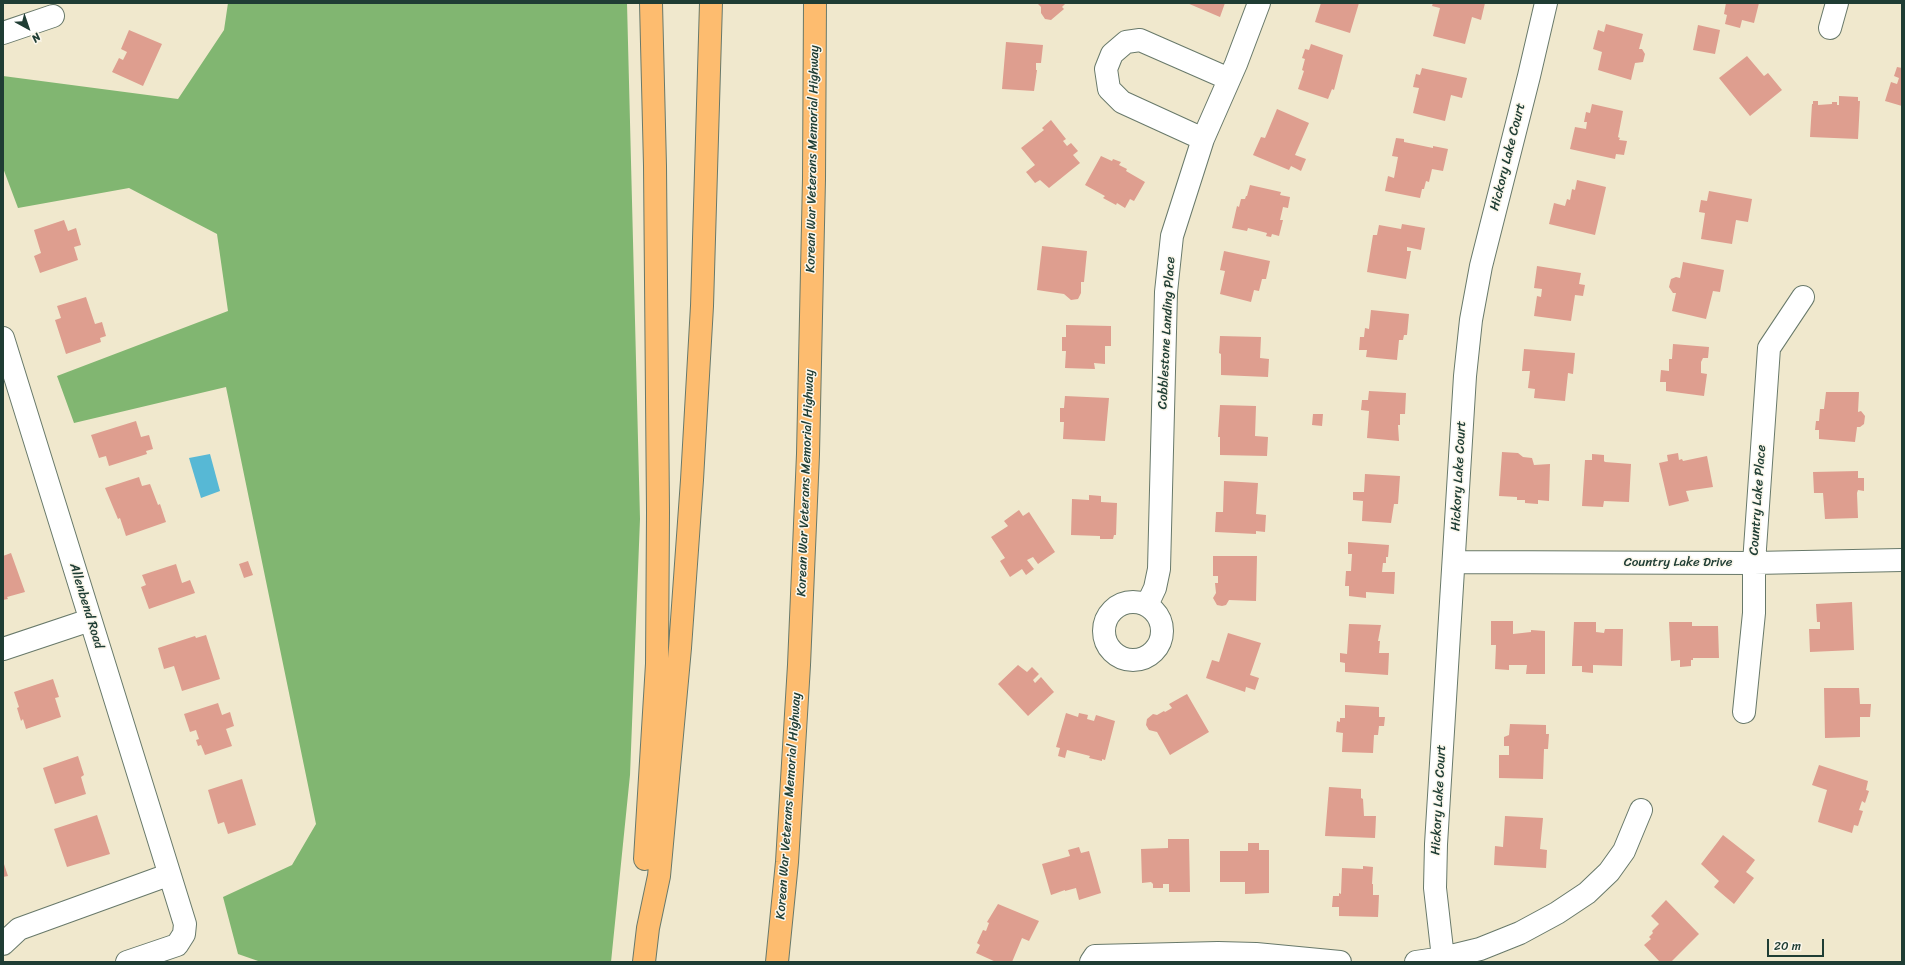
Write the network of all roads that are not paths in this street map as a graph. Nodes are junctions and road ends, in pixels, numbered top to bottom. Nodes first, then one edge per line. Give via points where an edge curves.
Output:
1 (651, 3) edge
2 (711, 3) edge
3 (814, 3) edge
4 (1259, 3) edge
5 (1546, 3) edge
6 (1837, 3) edge
7 (53, 16) dead end
8 (1830, 28) dead end
9 (3, 33) edge
10 (1229, 79) junction
11 (1203, 139) junction
12 (1803, 298) dead end
13 (3, 338) edge
14 (7, 361) edge
15 (1902, 560) edge
16 (1454, 562) junction
17 (1754, 563) junction
18 (1147, 605) dead end
19 (90, 620) junction
20 (3, 649) edge
21 (1744, 712) dead end
22 (1641, 810) dead end
23 (168, 875) junction
24 (648, 928) junction
25 (3, 944) edge
26 (1143, 958) edge
27 (1443, 958) junction
28 (127, 962) edge
29 (644, 962) edge
30 (777, 962) edge
31 (1091, 962) edge
32 (1340, 962) edge
33 (1416, 962) edge

1 - 24 highway via 658,512 657,664 644,878
2 - 24 highway via 702,306 692,480 680,648 658,876
3 - 30 highway, Korean War Veterans Memorial Highway via 814,179 800,665 787,862
4 - 10 street, Cobblestone Landing Place
5 - 16 street, Hickory Lake Court via 1481,266 1471,320 1465,376
6 - 8 street
7 - 9 street
10 - 11 street, Cobblestone Landing Place
10 - 11 street via 1140,40 1126,42 1112,54 1106,69 1109,89 1122,102
11 - 18 street, Cobblestone Landing Place via 1172,236 1166,292 1159,569 1155,588
12 - 17 street, Country Lake Place via 1769,348
13 - 14 street, Allenbend Road
14 - 19 street, Allenbend Road
15 - 17 street, Country Lake Drive
16 - 17 street, Country Lake Drive
16 - 27 street, Hickory Lake Court via 1435,873
17 - 21 street, Country Lake Place via 1754,612
19 - 20 street
19 - 23 street, Allenbend Road
22 - 27 street via 1624,851 1609,872 1587,893 1520,933
23 - 25 street via 19,928
23 - 28 street, Allenbend Road via 185,924 184,934 177,945
24 - 29 highway
26 - 31 street via 1095,956
26 - 32 street via 1233,953
27 - 33 street

